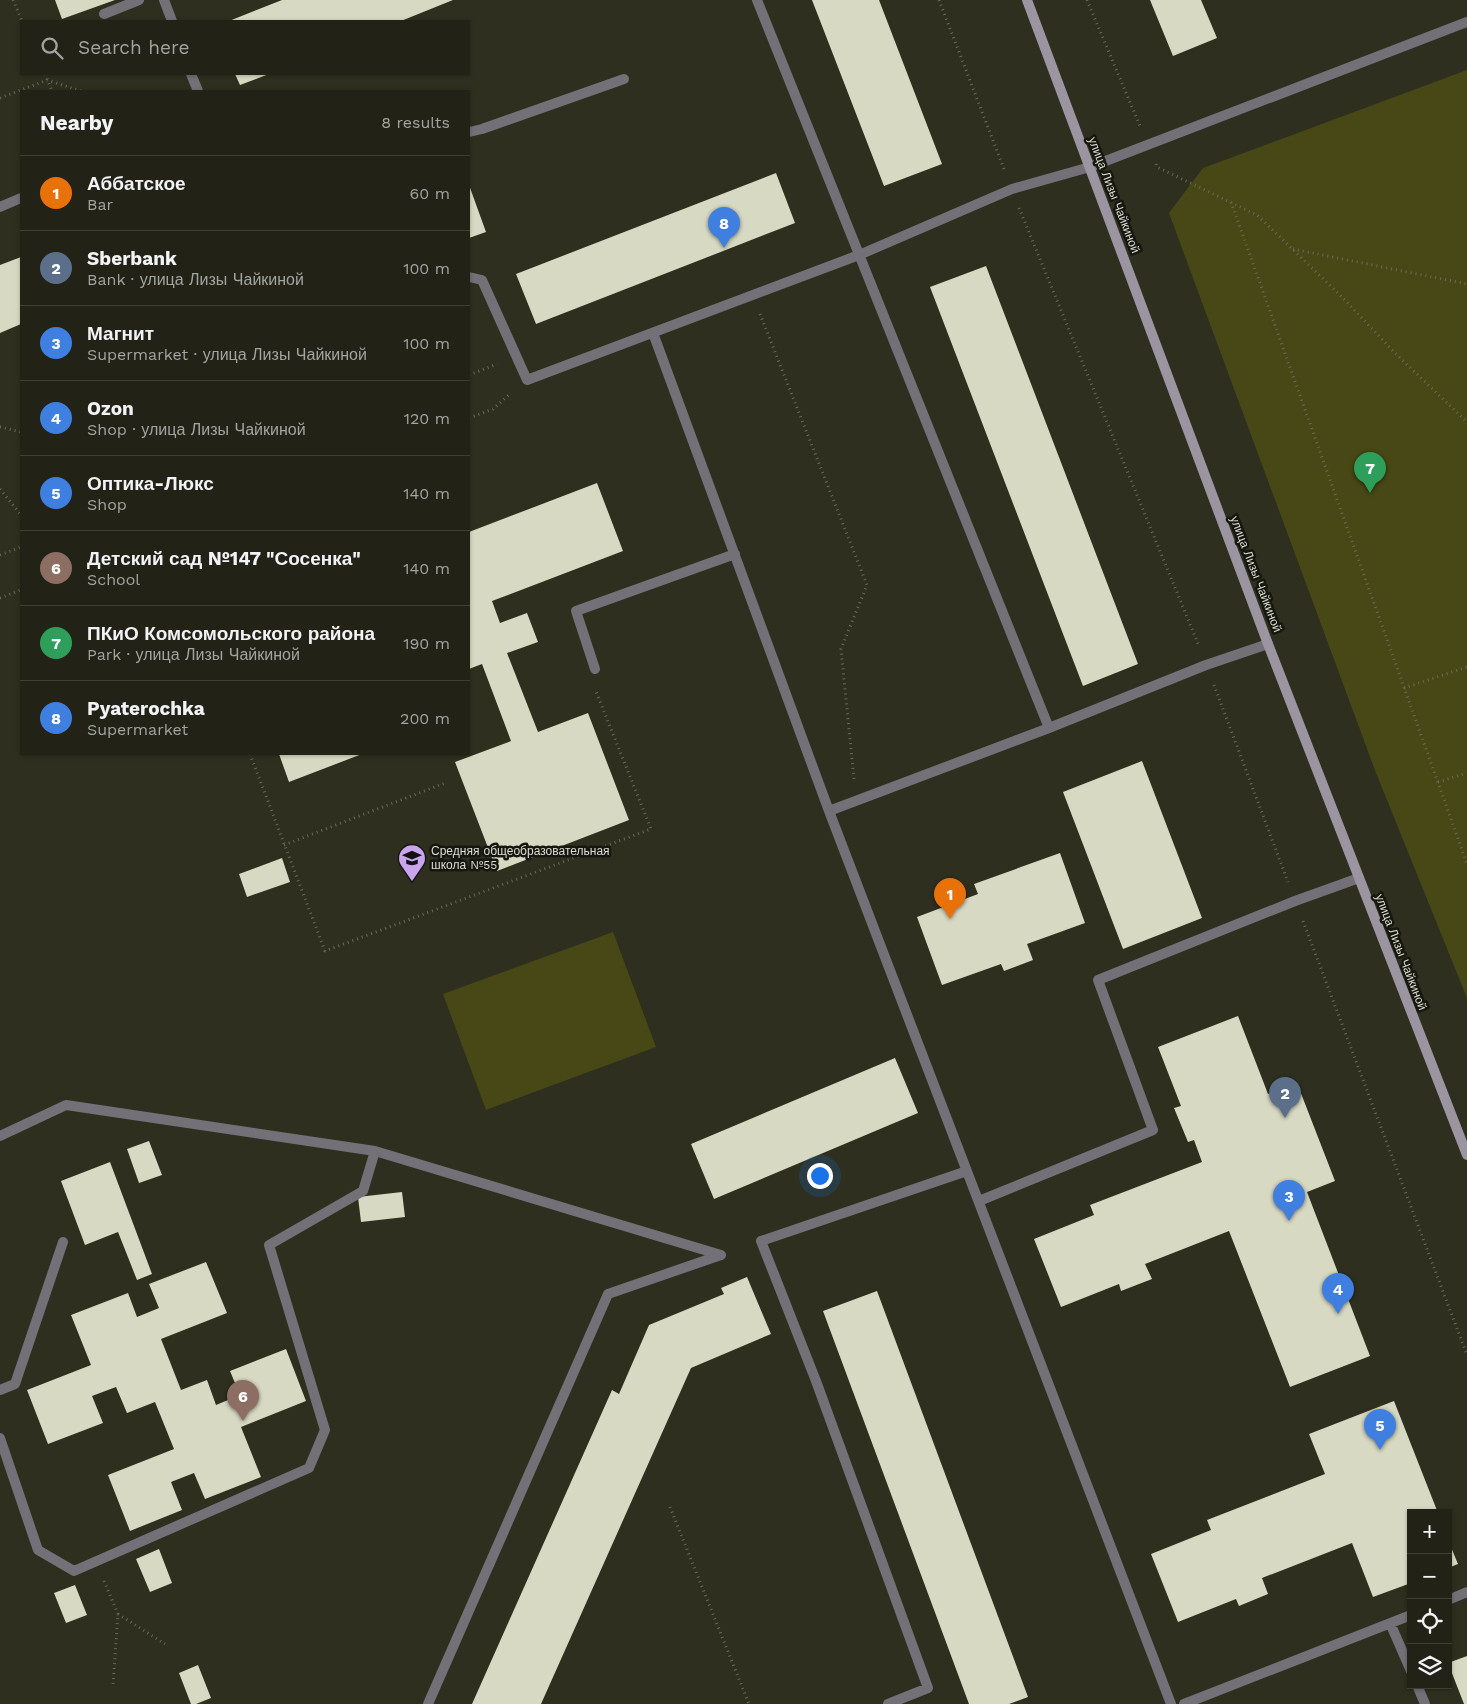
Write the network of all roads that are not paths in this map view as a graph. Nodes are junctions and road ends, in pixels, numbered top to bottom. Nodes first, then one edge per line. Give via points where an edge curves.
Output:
1 (139, 0) edge
2 (164, 0) edge
3 (758, 0) edge
4 (1027, 0) edge
5 (104, 14) dead end
6 (172, 20) edge
7 (1467, 22) edge
8 (192, 75) edge
9 (624, 79) dead end
10 (198, 90) edge
11 (470, 132) edge
12 (1090, 167) junction
13 (20, 198) edge
14 (0, 207) edge
15 (859, 255) junction
16 (470, 277) edge
17 (653, 333) junction
18 (735, 554) junction
19 (1268, 644) junction
20 (595, 668) road end
21 (1049, 728) junction
22 (829, 811) junction
23 (1359, 878) junction
24 (0, 1136) edge
25 (375, 1151) junction
26 (1467, 1155) edge
27 (967, 1171) junction
28 (979, 1201) junction
29 (63, 1242) dead end
30 (0, 1390) edge
31 (0, 1438) edge
32 (1467, 1592) edge
33 (1450, 1599) edge
34 (1407, 1617) edge
35 (1390, 1623) junction
36 (1407, 1663) edge
37 (1419, 1689) edge
38 (428, 1704) edge
39 (888, 1704) edge
40 (1171, 1704) edge
41 (1184, 1704) edge
42 (1425, 1704) edge

1 - 5 street
2 - 6 street
3 - 15 street
4 - 12 main road, улица Лизы Чайкиной
7 - 12 street
8 - 10 street
9 - 11 street
12 - 15 street via 1012,189
12 - 19 main road, улица Лизы Чайкиной
13 - 14 street
15 - 17 street
15 - 21 street
16 - 17 street via 482,280 526,380
17 - 18 street
18 - 20 street via 576,611
18 - 22 street
19 - 21 street via 1206,665
19 - 23 main road, улица Лизы Чайкиной
21 - 22 street
22 - 27 street
23 - 26 main road, улица Лизы Чайкиной
23 - 28 street via 1098,980 1154,1130
24 - 25 street via 66,1105
25 - 31 street via 363,1190 269,1245 325,1430 309,1468 74,1571 38,1550
25 - 38 street via 721,1255 608,1294
27 - 28 street
27 - 39 street via 761,1241 816,1381 928,1688
28 - 40 street
29 - 30 street via 14,1384
32 - 33 street
34 - 35 street
35 - 36 street
35 - 41 street
37 - 42 street

